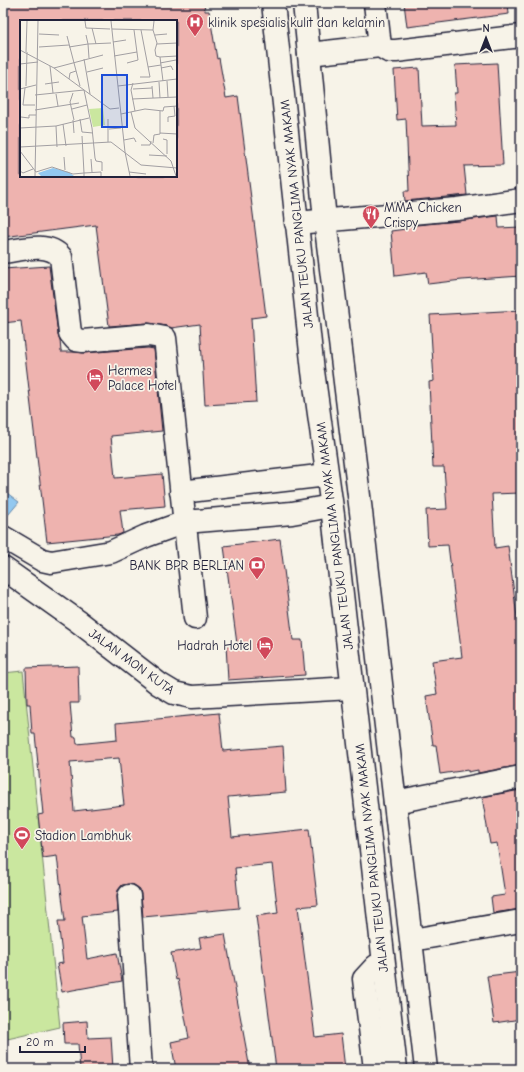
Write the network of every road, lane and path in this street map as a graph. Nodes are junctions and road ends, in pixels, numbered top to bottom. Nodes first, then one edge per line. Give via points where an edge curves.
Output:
1 (273, 3) edge
2 (304, 3) edge
3 (375, 3) edge
4 (521, 36) edge
5 (380, 46) junction
6 (309, 54) junction
7 (521, 200) edge
8 (325, 220) junction
9 (296, 223) junction
10 (3, 252) edge
11 (327, 475) junction
12 (181, 492) junction
13 (332, 510) junction
14 (361, 512) junction
15 (185, 522) junction
16 (3, 536) edge
17 (3, 568) edge
18 (195, 618) dead end
19 (352, 688) junction
20 (521, 777) edge
21 (395, 802) junction
22 (129, 896) dead end
23 (521, 921) edge
24 (412, 940) junction
25 (383, 965) junction
26 (421, 1025) junction
27 (390, 1028) junction
28 (140, 1069) edge
29 (375, 1069) edge
30 (396, 1069) edge
31 (426, 1069) edge

1 - 9 main road, JALAN TEUKU PANGLIMA NYAK MAKAM
2 - 6 main road
3 - 5 main road
4 - 5 main road via 396,51 388,51
5 - 6 main road
6 - 8 main road
7 - 8 main road via 457,209
8 - 9 main road
8 - 14 main road
9 - 11 main road, JALAN TEUKU PANGLIMA NYAK MAKAM
10 - 12 main road via 42,247 57,252 61,257 70,333 76,340 149,336 165,338
11 - 12 main road
11 - 13 main road, JALAN TEUKU PANGLIMA NYAK MAKAM
12 - 15 main road
13 - 14 main road
13 - 15 main road
13 - 19 main road, JALAN TEUKU PANGLIMA NYAK MAKAM
14 - 21 main road
15 - 16 main road via 111,552 51,562 42,560
15 - 18 main road
17 - 19 main road, JALAN MON KUTA via 174,693 192,697
19 - 25 main road, JALAN TEUKU PANGLIMA NYAK MAKAM
20 - 21 main road
21 - 24 main road
22 - 28 main road
23 - 24 main road
24 - 26 main road
25 - 27 main road, JALAN TEUKU PANGLIMA NYAK MAKAM
25 - 29 main road via 376,966 364,979
26 - 27 main road
26 - 31 main road
27 - 30 main road, JALAN TEUKU PANGLIMA NYAK MAKAM

